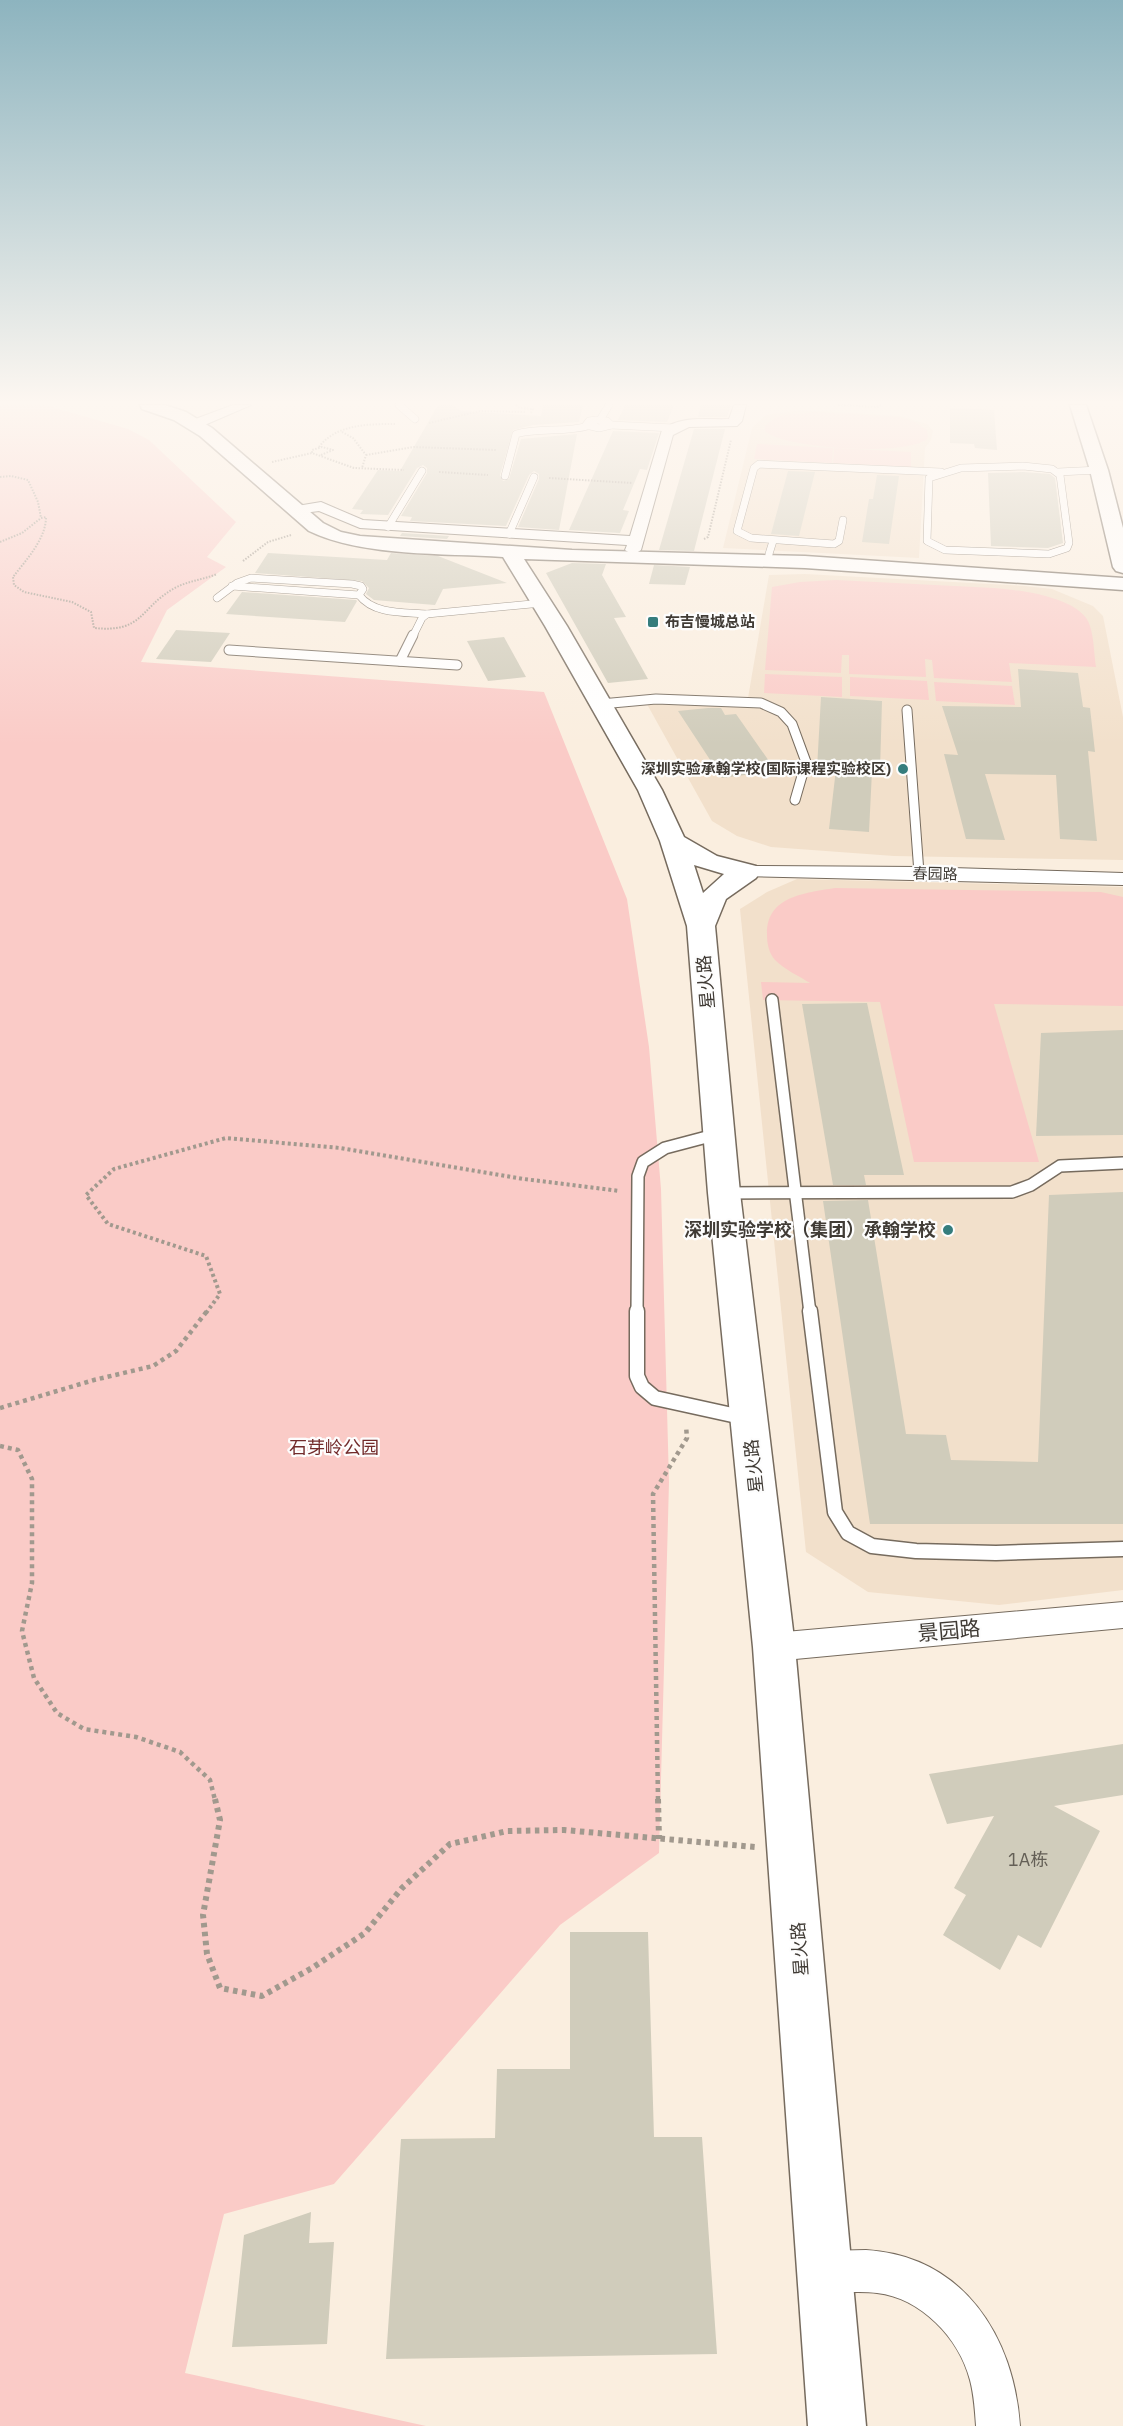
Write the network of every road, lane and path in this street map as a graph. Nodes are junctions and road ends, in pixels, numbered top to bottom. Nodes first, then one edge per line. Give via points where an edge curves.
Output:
1 (41, 518) edge
2 (42, 518) edge
3 (306, 518) edge
4 (347, 518) edge
5 (393, 518) edge
6 (519, 518) edge
7 (642, 518) edge
8 (712, 518) edge
9 (740, 518) edge
10 (927, 518) edge
11 (1066, 518) edge
12 (1111, 518) edge
13 (843, 520) dead end
14 (316, 527) junction
15 (388, 527) junction
16 (702, 541) dead end
17 (0, 542) edge
18 (510, 543) junction
19 (634, 546) junction
20 (771, 548) junction
21 (241, 562) dead end
22 (1123, 567) edge
23 (224, 571) dead end
24 (1123, 576) edge
25 (1123, 584) edge
26 (217, 598) dead end
27 (542, 603) junction
28 (427, 614) junction
29 (229, 650) dead end
30 (400, 661) junction
31 (457, 665) dead end
32 (601, 704) junction
33 (907, 710) dead end
34 (795, 800) dead end
35 (673, 841) junction
36 (747, 872) junction
37 (919, 873) junction
38 (1123, 879) edge
39 (701, 926) junction
40 (772, 1000) dead end
41 (719, 1134) junction
42 (1123, 1162) edge
43 (796, 1192) junction
44 (724, 1193) junction
45 (638, 1194) junction
46 (0, 1408) edge
47 (749, 1419) junction
48 (687, 1438) dead end
49 (0, 1446) edge
50 (1123, 1549) edge
51 (1123, 1615) edge
52 (774, 1647) junction
53 (659, 1839) junction
54 (792, 1850) junction
55 (824, 2272) junction
56 (837, 2426) edge
57 (998, 2426) edge

1 - 17 path via 22,533
2 - 23 path via 48,519 46,526 13,577 14,585 24,592 72,602 91,612 94,628 115,630 130,624 182,585
3 - 14 street
4 - 15 street
5 - 15 lane
6 - 18 lane
7 - 19 street
8 - 16 path via 708,537
9 - 20 lane via 737,531
10 - 11 lane via 927,541 945,553 1049,554 1067,549
12 - 22 street
13 - 20 lane via 834,544
14 - 18 street via 360,542
14 - 21 path via 268,542
15 - 18 street
18 - 19 street via 553,548
18 - 25 street via 572,556 795,562
18 - 27 street, 星火路
19 - 20 street
20 - 24 street
26 - 28 lane via 250,578 352,584 363,589 358,595 361,600 379,609
27 - 28 lane
27 - 32 street, 星火路
28 - 30 lane
29 - 30 lane
30 - 31 lane
32 - 34 lane via 656,699 771,705 792,724 806,762
32 - 35 street, 星火路 via 650,790
33 - 37 lane
35 - 36 street, 春园路 via 700,859
35 - 39 street, 星火路
36 - 37 street, 春园路
36 - 39 street via 712,898
37 - 38 street, 春园路
39 - 41 street, 星火路
40 - 43 lane
41 - 44 street, 星火路
41 - 45 lane via 665,1148 644,1162 638,1176
42 - 43 lane via 1060,1166 1012,1192
43 - 44 lane
43 - 50 lane via 835,1512 848,1533 872,1546 916,1551
44 - 47 street, 星火路
45 - 46 path via 340,1148 226,1138 114,1169 86,1195 108,1224 206,1256 220,1294 176,1351 153,1366
45 - 47 lane via 637,1376 642,1387 655,1398
47 - 52 street, 星火路
48 - 53 path via 653,1494
49 - 53 path via 18,1450 32,1479 32,1583 22,1631 34,1678 57,1713 84,1729 136,1737 180,1752 210,1780 220,1820 203,1915 207,1954 220,1988 262,1996 312,1968 365,1933 402,1888 450,1844 507,1831 564,1830
51 - 52 street, 景园路
52 - 54 street, 星火路
53 - 54 path
54 - 55 street, 星火路
55 - 56 street, 星火路
55 - 57 street via 884,2273 906,2278 939,2296 967,2325 987,2361 998,2401

